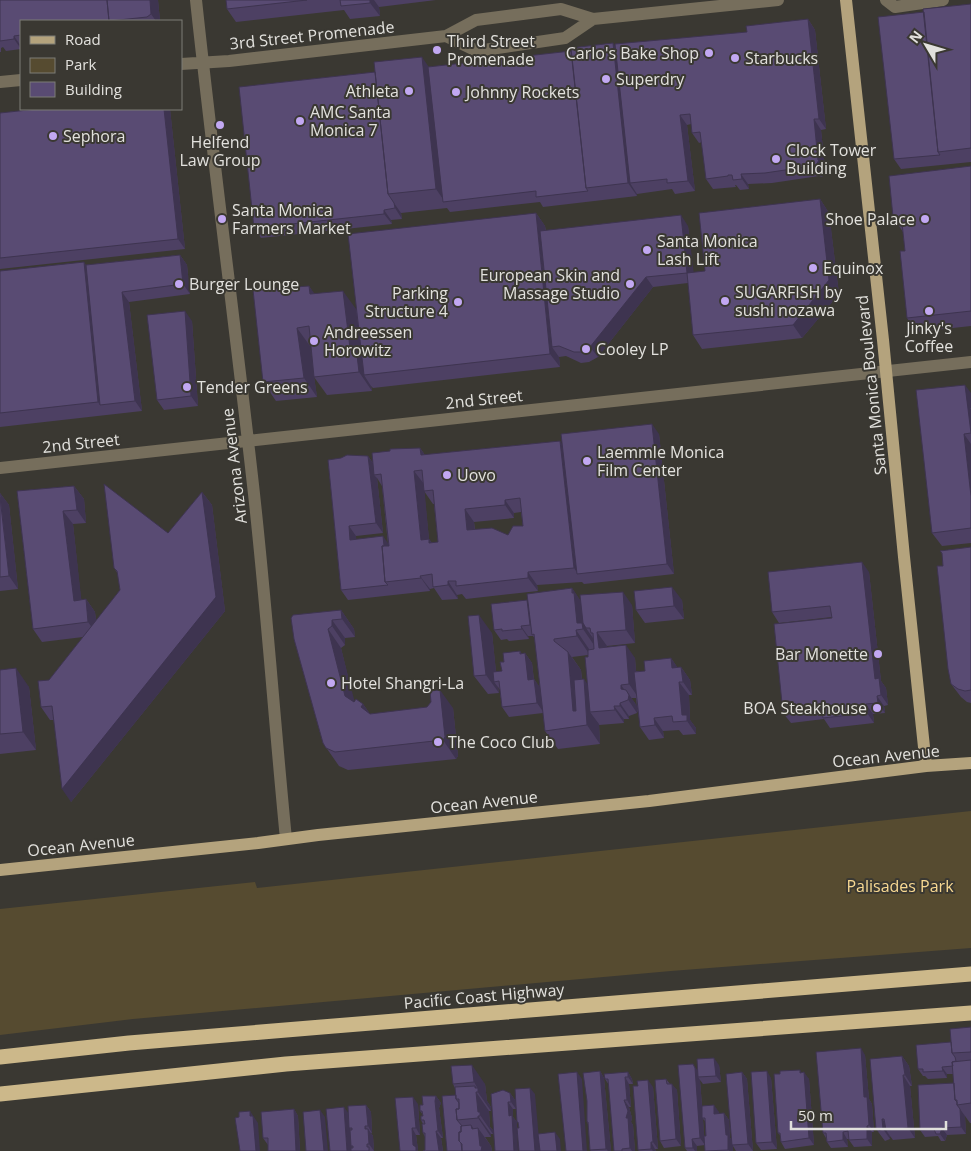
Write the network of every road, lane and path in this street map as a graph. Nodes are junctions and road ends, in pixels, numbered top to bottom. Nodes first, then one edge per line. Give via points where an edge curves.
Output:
1 (196, 0) edge
2 (778, 0) edge
3 (846, 0) edge
4 (886, 0) edge
5 (943, 0) edge
6 (593, 19) junction
7 (446, 36) junction
8 (203, 62) junction
9 (182, 64) edge
10 (20, 80) edge
11 (0, 82) edge
12 (971, 362) edge
13 (886, 371) junction
14 (248, 441) junction
15 (0, 468) edge
16 (971, 763) edge
17 (926, 766) junction
18 (286, 839) junction
19 (0, 870) edge
20 (971, 974) edge
21 (971, 1013) edge
22 (0, 1057) edge
23 (0, 1094) edge

1 - 8 street, Arizona Avenue
2 - 6 street, 3rd Street Promenade
3 - 13 main road, Santa Monica Boulevard
4 - 5 street via 894,6
6 - 7 street, 3rd Street Promenade via 561,8 476,20
6 - 7 street, 3rd Street Promenade via 565,38 477,51
7 - 8 street, 3rd Street Promenade
8 - 9 street, 3rd Street Promenade
8 - 14 street, Arizona Avenue
10 - 11 street
12 - 13 street, 2nd Street
13 - 14 street, 2nd Street
13 - 17 main road, Santa Monica Boulevard
14 - 15 street, 2nd Street
14 - 18 street, Arizona Avenue
16 - 17 main road, Ocean Avenue
17 - 18 main road, Ocean Avenue via 649,801
18 - 19 main road, Ocean Avenue
20 - 22 highway, Pacific Coast Highway via 129,1043
21 - 23 highway via 286,1064

